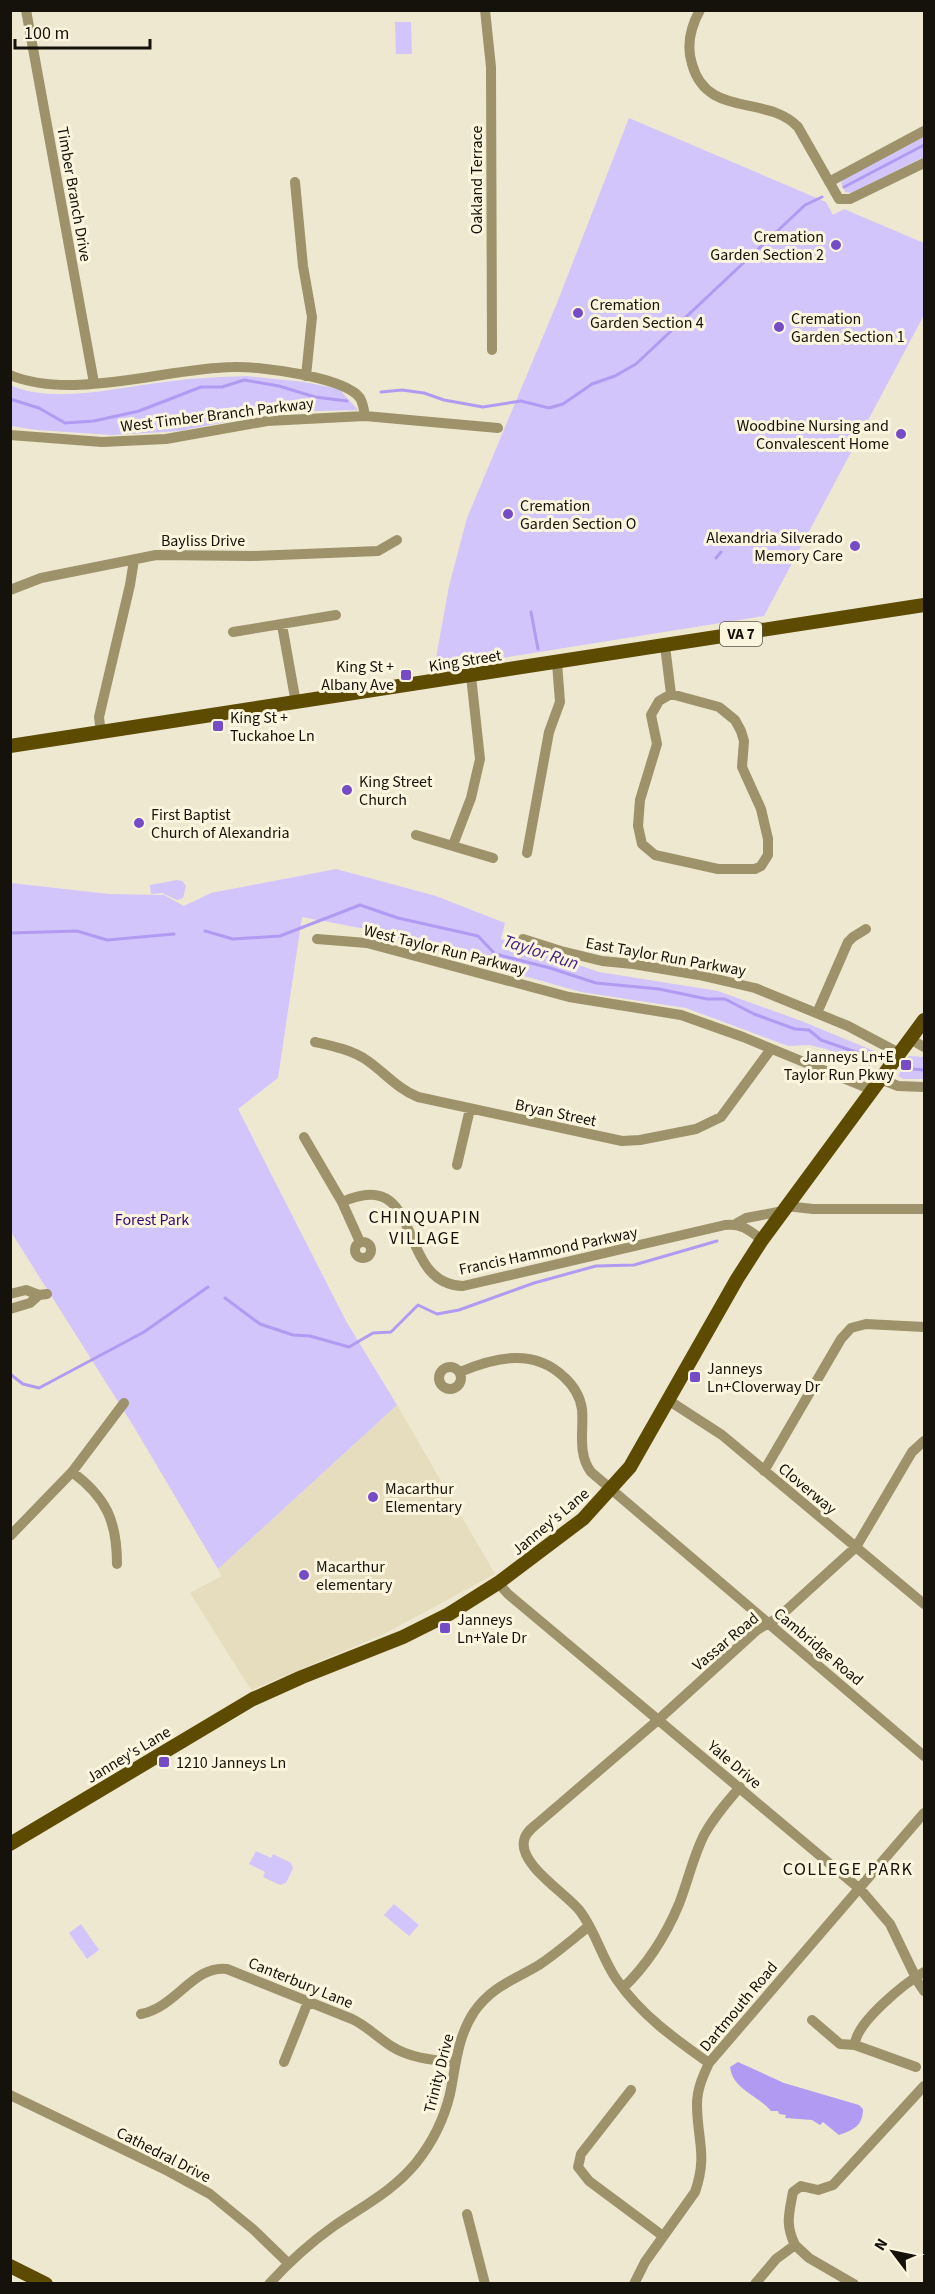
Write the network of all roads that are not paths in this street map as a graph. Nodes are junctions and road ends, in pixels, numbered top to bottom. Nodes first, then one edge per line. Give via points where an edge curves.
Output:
1 (26, 10) edge
2 (485, 10) edge
3 (700, 10) edge
4 (924, 131) edge
5 (924, 163) edge
6 (296, 182) dead end
7 (829, 182) junction
8 (492, 350) dead end
9 (10, 375) edge
10 (306, 376) junction
11 (94, 383) junction
12 (365, 416) junction
13 (498, 428) dead end
14 (11, 436) edge
15 (397, 540) dead end
16 (134, 560) junction
17 (10, 590) edge
18 (924, 606) edge
19 (336, 615) dead end
20 (282, 625) junction
21 (233, 632) dead end
22 (665, 646) junction
23 (557, 663) junction
24 (471, 676) junction
25 (671, 694) junction
26 (296, 703) junction
27 (101, 733) junction
28 (10, 746) edge
29 (416, 835) dead end
30 (453, 845) junction
31 (527, 854) dead end
32 (493, 858) dead end
33 (866, 928) dead end
34 (317, 939) dead end
35 (523, 939) dead end
36 (818, 1013) junction
37 (924, 1020) edge
38 (910, 1039) junction
39 (315, 1042) dead end
40 (924, 1047) edge
41 (771, 1049) junction
42 (899, 1053) junction
43 (876, 1085) junction
44 (924, 1087) edge
45 (470, 1109) junction
46 (304, 1137) dead end
47 (457, 1165) dead end
48 (342, 1202) junction
49 (784, 1208) junction
50 (924, 1209) edge
51 (737, 1223) junction
52 (762, 1240) junction
53 (360, 1242) dead end
54 (10, 1294) edge
55 (10, 1309) edge
56 (924, 1327) edge
57 (460, 1372) dead end
58 (668, 1400) junction
59 (124, 1403) dead end
60 (924, 1441) edge
61 (764, 1471) junction
62 (72, 1472) junction
63 (611, 1490) junction
64 (10, 1536) edge
65 (856, 1547) junction
66 (117, 1564) dead end
67 (498, 1583) junction
68 (924, 1604) edge
69 (769, 1623) junction
70 (658, 1720) junction
71 (924, 1755) edge
72 (740, 1787) junction
73 (924, 1813) edge
74 (10, 1844) edge
75 (859, 1887) junction
76 (590, 1926) junction
77 (920, 1975) edge
78 (623, 1988) junction
79 (924, 1991) edge
80 (308, 2002) junction
81 (141, 2013) dead end
82 (812, 2020) dead end
83 (855, 2045) junction
84 (284, 2062) dead end
85 (454, 2062) junction
86 (709, 2064) junction
87 (916, 2067) dead end
88 (924, 2086) edge
89 (631, 2090) dead end
90 (10, 2095) edge
91 (467, 2214) dead end
92 (663, 2236) junction
93 (795, 2245) junction
94 (288, 2263) junction
95 (10, 2266) edge
96 (46, 2283) edge
97 (269, 2283) edge
98 (484, 2283) edge
99 (634, 2283) edge
100 (755, 2283) edge
101 (854, 2283) edge

1 - 11 street, Timber Branch Drive
2 - 8 street, Oakland Terrace via 491,67
3 - 7 street via 691,30 689,49 694,73 704,88 724,100 774,112 793,121
4 - 7 street
5 - 7 street via 850,199 837,198
6 - 10 street via 312,317
9 - 11 street via 39,383
10 - 11 street via 235,367
10 - 12 street via 334,382 352,392 362,401
12 - 13 street, West Timber Branch Parkway
12 - 14 street, West Timber Branch Parkway via 267,421 166,439 102,442
15 - 16 street, Bayliss Drive via 378,550 156,555
16 - 17 street, Bayliss Drive via 41,578
16 - 27 street via 99,717
18 - 22 main road, King Street / VA 7
19 - 20 street
20 - 21 street
20 - 26 street
22 - 23 main road, King Street / VA 7
22 - 25 street
23 - 24 main road, King Street / VA 7
23 - 31 street via 560,702 549,732
24 - 26 main road, King Street / VA 7
24 - 30 street via 480,759 471,798
25 - 25 street via 659,701 651,715 657,744 640,800 638,826 642,844 655,855 718,869 759,868 770,849 761,809 742,767 741,731 735,720 719,708
26 - 27 main road, King Street / VA 7
27 - 28 main road, King Street / VA 7
29 - 30 street
30 - 32 street
33 - 36 street via 848,942
34 - 41 street, West Taylor Run Parkway via 367,943 569,998 681,1015
35 - 36 street, East Taylor Run Parkway via 602,961 730,981
36 - 42 street, East Taylor Run Parkway
37 - 38 main road, Janney's Lane
38 - 40 street
38 - 42 main road, Janney's Lane
39 - 45 street, Bryan Street via 367,1060 409,1094
41 - 43 street, West Taylor Run Parkway
41 - 45 street, Bryan Street via 722,1117 696,1129 663,1136 622,1141
42 - 43 main road, Janney's Lane
43 - 44 street, West Taylor Run Parkway
43 - 49 main road, Janney's Lane
45 - 47 street
46 - 48 street
48 - 51 street, Francis Hammond Parkway via 369,1193 388,1200 400,1211 431,1274 452,1286
48 - 53 street
49 - 50 street, Francis Hammond Parkway
49 - 51 street, Francis Hammond Parkway
49 - 52 main road, Janney's Lane
51 - 52 street
52 - 58 main road, Janney's Lane
54 - 55 street via 26,1290 43,1294
56 - 61 street via 866,1323 851,1328
57 - 63 street, Cambridge Road via 523,1357 560,1373 580,1402 586,1466
58 - 61 street, Cloverway via 722,1435
58 - 63 main road, Janney's Lane via 630,1467
59 - 62 street
60 - 65 street, Vassar Road via 912,1452
61 - 65 street, Cloverway
62 - 64 street
62 - 66 street via 106,1506
63 - 67 main road, Janney's Lane via 562,1537
63 - 69 street, Cambridge Road
65 - 68 street, Cloverway
65 - 69 street, Vassar Road
67 - 70 street, Yale Drive
67 - 74 main road, Janney's Lane via 403,1637 254,1699
69 - 70 street, Vassar Road
69 - 71 street, Cambridge Road
70 - 72 street, Yale Drive
70 - 76 street, Vassar Road via 527,1834 524,1845 529,1860 576,1906
72 - 75 street, Yale Drive
72 - 78 street via 705,1834 678,1906 657,1945
73 - 75 street, Dartmouth Road
75 - 77 street, Yale Drive via 890,1924
75 - 86 street, Dartmouth Road
76 - 78 street via 602,1955
76 - 85 street, Trinity Drive via 537,1966 489,1994 461,2036
77 - 79 street, Yale Drive
77 - 83 street via 891,1995 856,2036
78 - 86 street via 646,2015
80 - 81 street, Canterbury Lane via 216,1968 195,1979 167,2004
80 - 84 street
80 - 85 street, Canterbury Lane via 363,2024 399,2050
82 - 83 street via 836,2042
83 - 87 street
85 - 94 street, Trinity Drive via 443,2117 411,2168 381,2195 319,2236
86 - 92 street, Dartmouth Road via 697,2103 702,2168 695,2192
88 - 93 street via 833,2185 818,2190 801,2186 793,2192 788,2223
89 - 92 street via 581,2154 578,2167 589,2181
90 - 94 street, Cathedral Drive via 210,2194
91 - 98 street
92 - 99 street, Dartmouth Road
93 - 100 street
93 - 101 street via 809,2258
94 - 97 street, Trinity Drive
95 - 96 main road

